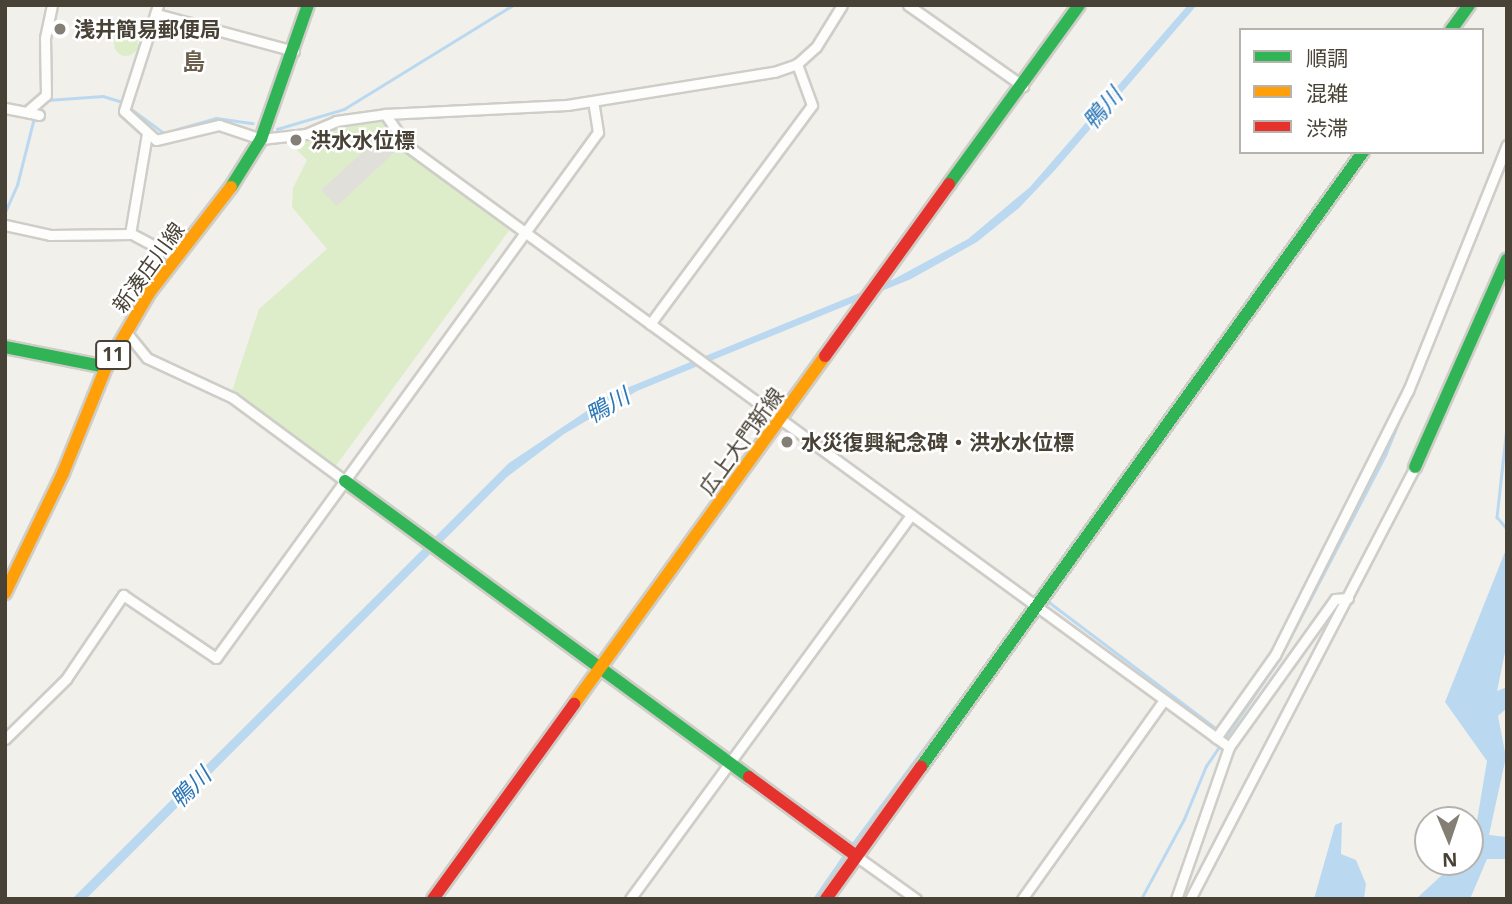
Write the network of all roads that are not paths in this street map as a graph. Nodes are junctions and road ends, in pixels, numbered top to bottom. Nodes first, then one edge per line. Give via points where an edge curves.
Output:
1 (52, 5) edge
2 (308, 5) edge
3 (842, 5) edge
4 (908, 5) edge
5 (1079, 5) edge
6 (1469, 5) edge
7 (158, 9) edge
8 (1452, 28) edge
9 (294, 51) junction
10 (797, 64) junction
11 (1023, 86) junction
12 (593, 101) junction
13 (5, 108) edge
14 (384, 114) junction
15 (147, 133) junction
16 (261, 139) junction
17 (1507, 145) edge
18 (1362, 154) edge
19 (5, 225) edge
20 (523, 233) junction
21 (130, 234) junction
22 (177, 258) junction
23 (1507, 258) edge
24 (650, 324) junction
25 (126, 332) junction
26 (5, 346) edge
27 (106, 367) junction
28 (780, 419) junction
29 (1415, 467) joint
30 (345, 481) junction
31 (911, 515) junction
32 (5, 593) edge
33 (1348, 598) junction
34 (1036, 605) junction
35 (600, 668) junction
36 (1164, 700) junction
37 (1216, 738) junction
38 (5, 739) edge
39 (1229, 747) junction
40 (728, 761) junction
41 (856, 856) junction
42 (433, 899) edge
43 (630, 899) edge
44 (826, 899) edge
45 (916, 899) edge
46 (1023, 899) edge
47 (1177, 899) edge
48 (1190, 899) edge

1 - 13 street via 45,38 46,95 34,114
2 - 9 street, 新湊庄川線 / 11
3 - 10 street via 816,47
4 - 11 street
5 - 11 street, 広上大門新線
6 - 8 street
7 - 9 street
7 - 15 street via 124,111
9 - 16 street, 新湊庄川線 / 11
10 - 12 street
10 - 24 street via 812,105
11 - 28 street, 広上大門新線
12 - 14 street via 524,109
12 - 20 street via 598,132
14 - 16 street via 336,121 306,134
14 - 20 street via 407,146
15 - 16 street via 156,140 226,125
15 - 21 street
16 - 22 street, 新湊庄川線 / 11
17 - 37 street via 1408,391 1275,655
18 - 34 street
19 - 21 street via 50,235
20 - 24 street
20 - 30 street
21 - 22 street
22 - 25 street, 新湊庄川線 / 11
23 - 29 street
24 - 28 street
25 - 27 street, 新湊庄川線 / 11
25 - 30 street via 147,358 233,398
26 - 27 street
27 - 32 street, 新湊庄川線 / 11 via 63,474
28 - 31 street
28 - 35 street, 広上大門新線
29 - 33 street
30 - 35 street
30 - 38 street via 216,657 123,595 66,679
31 - 34 street
31 - 40 street
33 - 39 street via 1335,599
33 - 48 street
34 - 36 street
34 - 41 street
35 - 40 street
35 - 42 street, 広上大門新線
36 - 37 street
36 - 46 street
37 - 39 street
39 - 47 street
40 - 41 street
40 - 43 street
41 - 44 street
41 - 45 street

